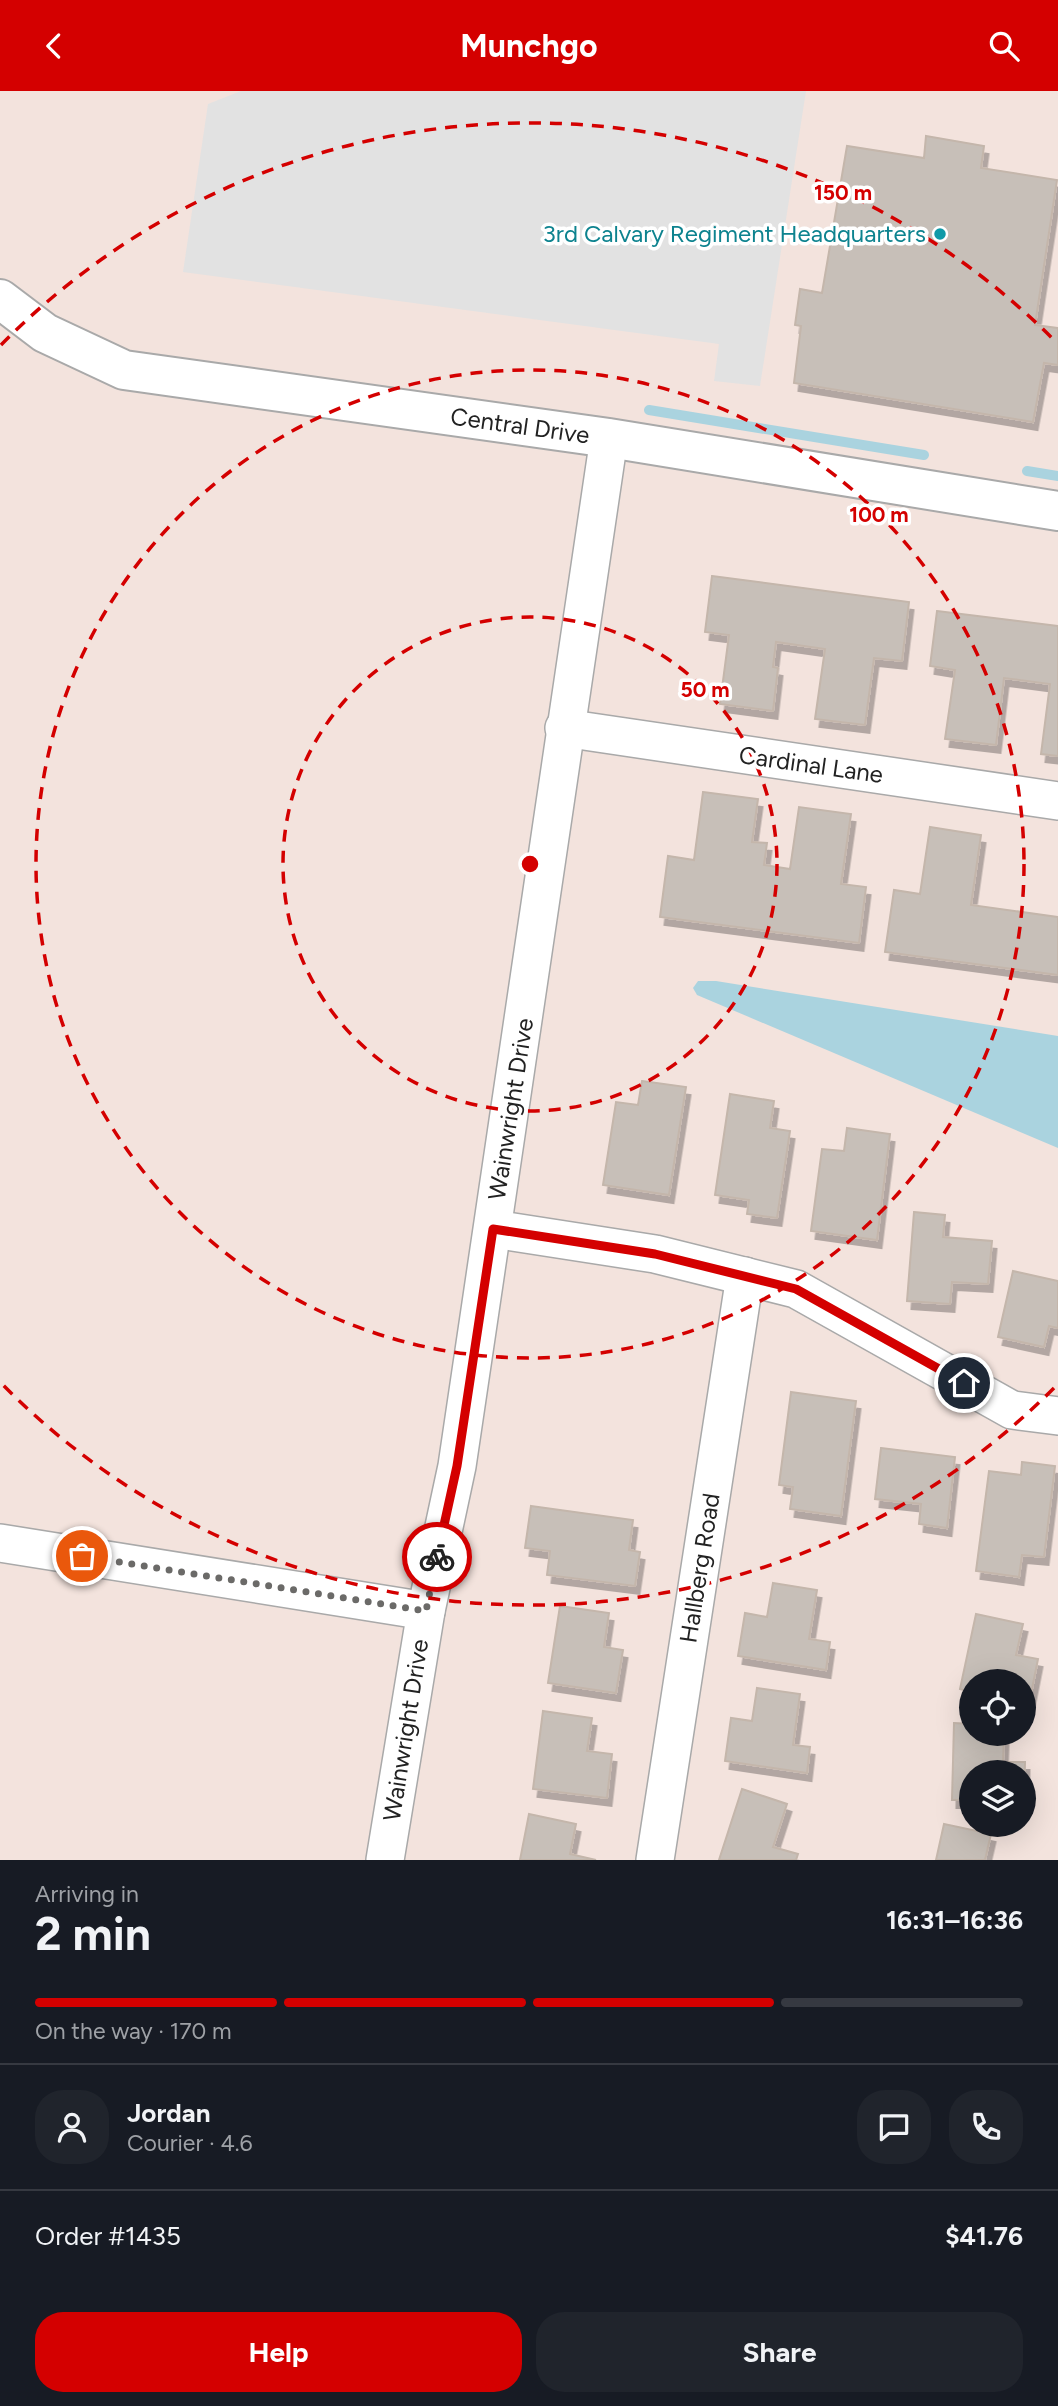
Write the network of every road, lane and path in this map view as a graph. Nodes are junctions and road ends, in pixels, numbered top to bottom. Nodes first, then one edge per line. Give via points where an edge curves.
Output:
1 (0, 299) edge
2 (609, 438) junction
3 (1058, 510) edge
4 (564, 728) junction
5 (1058, 801) edge
6 (493, 1229) junction
7 (745, 1276) junction
8 (1058, 1416) edge
9 (0, 1543) edge
10 (426, 1611) junction
11 (385, 1860) edge
12 (654, 1860) edge

1 - 2 street, Central Drive via 45,333 124,370
2 - 3 street, Central Drive
2 - 4 street, Wainwright Drive
4 - 5 street, Cardinal Lane
4 - 6 street, Wainwright Drive
6 - 7 street via 655,1254
6 - 10 street, Wainwright Drive via 457,1466
7 - 8 street via 796,1289 1012,1410
7 - 12 street, Hallberg Road
9 - 10 street
10 - 11 street, Wainwright Drive

